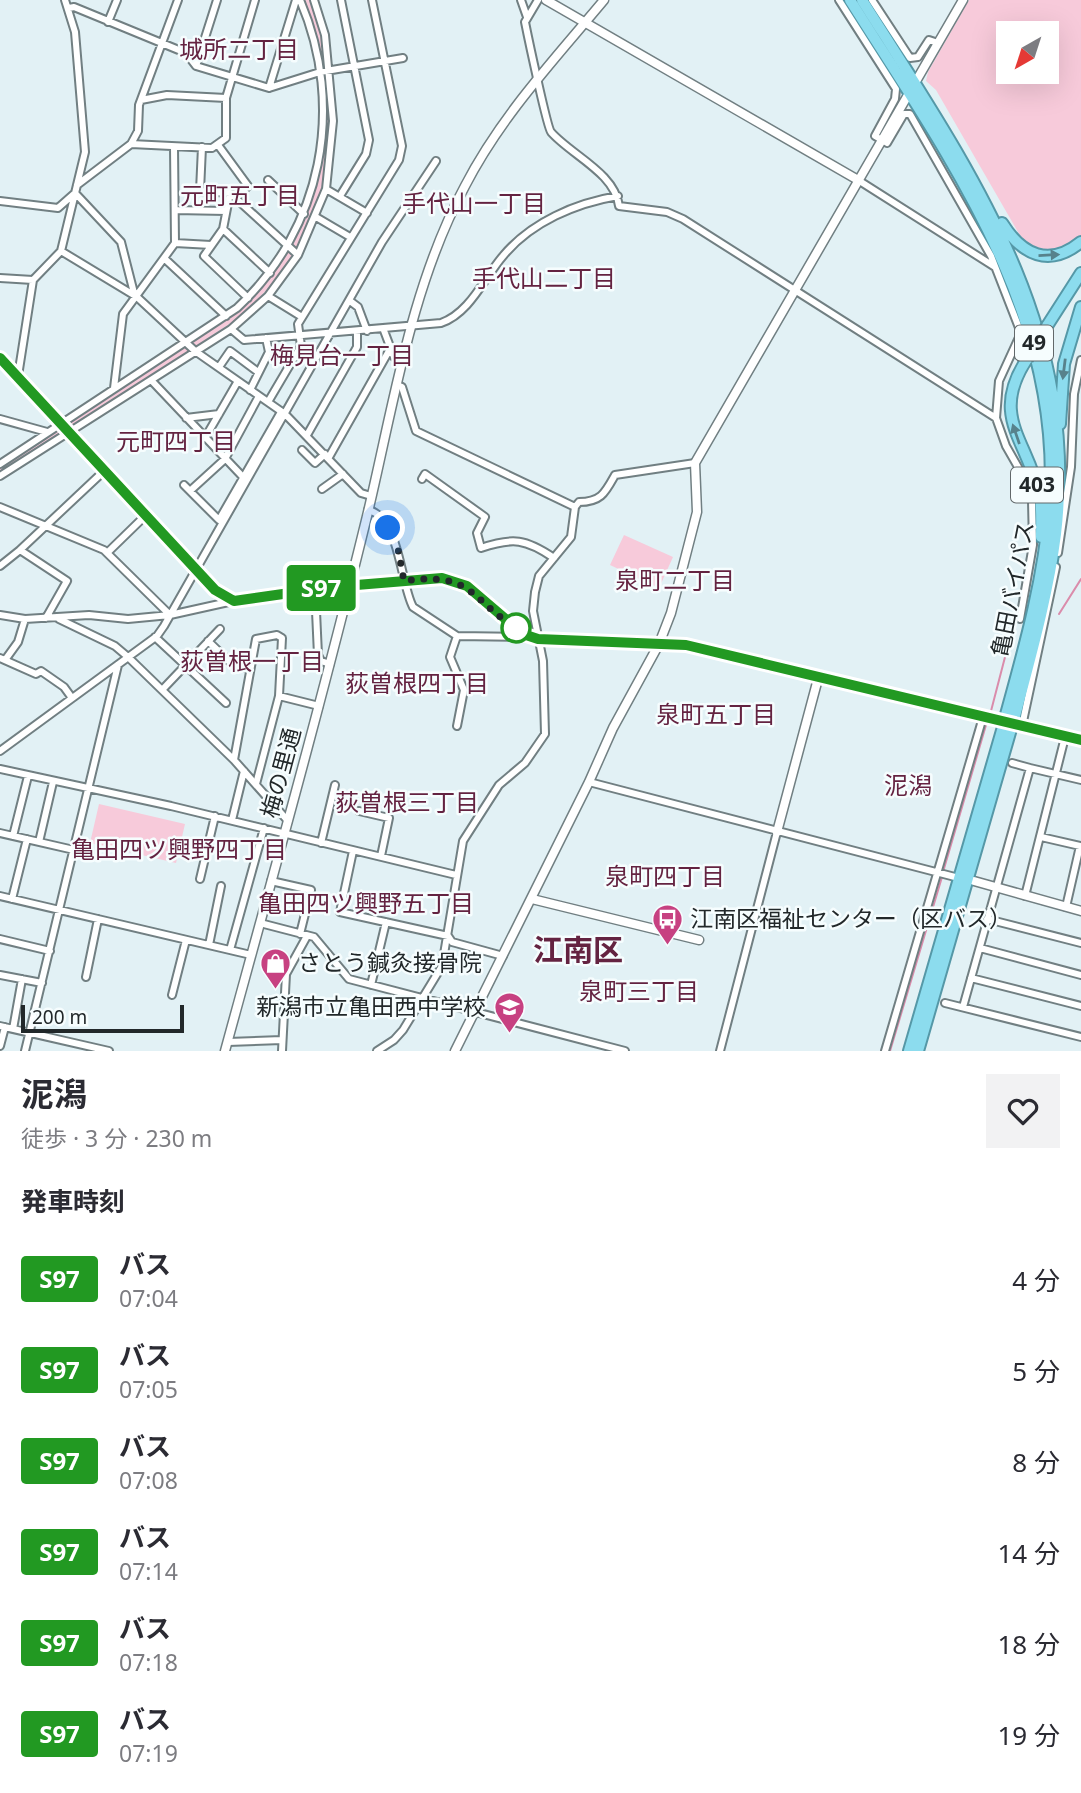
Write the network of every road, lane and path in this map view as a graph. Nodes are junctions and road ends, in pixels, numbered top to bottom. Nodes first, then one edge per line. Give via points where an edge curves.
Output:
1 (65, 0) edge
2 (117, 0) edge
3 (178, 0) edge
4 (217, 0) edge
5 (255, 0) edge
6 (298, 0) edge
7 (314, 0) edge
8 (341, 0) edge
9 (372, 0) edge
10 (521, 0) edge
11 (538, 0) edge
12 (546, 0) edge
13 (604, 0) edge
14 (850, 0) edge
15 (862, 0) edge
16 (872, 0) edge
17 (963, 0) edge
18 (69, 8) junction
19 (527, 17) junction
20 (108, 22) junction
21 (586, 22) junction
22 (858, 31) dead end
23 (938, 43) junction
24 (162, 47) junction
25 (404, 58) dead end
26 (386, 62) junction
27 (196, 66) junction
28 (354, 68) junction
29 (320, 72) junction
30 (329, 72) junction
31 (539, 76) junction
32 (232, 77) junction
33 (269, 88) junction
34 (912, 89) junction
35 (226, 98) junction
36 (141, 100) junction
37 (947, 135) junction
38 (881, 141) junction
39 (131, 144) junction
40 (218, 145) junction
41 (174, 146) junction
42 (202, 147) junction
43 (436, 162) dead end
44 (268, 180) dead end
45 (858, 180) junction
46 (77, 185) junction
47 (326, 189) junction
48 (75, 193) junction
49 (230, 193) junction
50 (340, 196) junction
51 (618, 196) junction
52 (236, 198) junction
53 (0, 201) edge
54 (175, 210) junction
55 (226, 211) junction
56 (367, 214) junction
57 (304, 215) junction
58 (316, 217) junction
59 (223, 229) junction
60 (350, 237) junction
61 (1081, 242) edge
62 (175, 243) junction
63 (211, 245) junction
64 (288, 248) junction
65 (61, 251) junction
66 (298, 255) junction
67 (165, 259) junction
68 (996, 268) junction
69 (270, 273) junction
70 (1081, 274) edge
71 (0, 278) edge
72 (33, 280) junction
73 (797, 290) junction
74 (268, 296) junction
75 (137, 297) junction
76 (248, 298) junction
77 (350, 301) junction
78 (1081, 307) edge
79 (226, 316) junction
80 (302, 317) junction
81 (414, 325) junction
82 (383, 328) junction
83 (231, 329) junction
84 (367, 331) junction
85 (357, 332) junction
86 (332, 333) junction
87 (1071, 334) junction
88 (299, 335) junction
89 (266, 338) junction
90 (187, 343) junction
91 (390, 349) junction
92 (1040, 350) junction
93 (195, 351) junction
94 (0, 358) edge
95 (405, 359) junction
96 (1081, 360) edge
97 (219, 368) junction
98 (258, 372) junction
99 (18, 376) junction
100 (151, 380) junction
101 (238, 381) junction
102 (397, 385) junction
103 (114, 388) junction
104 (250, 390) junction
105 (259, 396) junction
106 (268, 402) junction
107 (283, 413) junction
108 (219, 414) junction
109 (186, 418) junction
110 (996, 418) junction
111 (0, 419) edge
112 (60, 423) junction
113 (47, 432) junction
114 (69, 433) junction
115 (1058, 434) junction
116 (307, 435) junction
117 (205, 438) junction
118 (302, 450) dead end
119 (327, 455) junction
120 (225, 459) junction
121 (695, 463) junction
122 (0, 464) edge
123 (104, 471) junction
124 (343, 474) junction
125 (0, 476) edge
126 (243, 477) junction
127 (422, 479) dead end
128 (184, 485) dead end
129 (322, 489) dead end
130 (191, 490) junction
131 (371, 495) junction
132 (575, 507) junction
133 (0, 508) edge
134 (368, 510) junction
135 (146, 515) junction
136 (47, 525) junction
137 (20, 550) junction
138 (107, 553) junction
139 (554, 558) junction
140 (0, 566) edge
141 (196, 567) junction
142 (404, 581) junction
143 (349, 585) junction
144 (314, 589) junction
145 (234, 601) junction
146 (0, 615) edge
147 (170, 615) junction
148 (46, 618) junction
149 (25, 619) junction
150 (59, 619) junction
151 (1020, 619) dead end
152 (1032, 620) junction
153 (220, 629) dead end
154 (523, 634) junction
155 (457, 636) junction
156 (155, 637) junction
157 (538, 639) junction
158 (208, 641) junction
159 (659, 644) junction
160 (128, 657) junction
161 (3, 659) edge
162 (118, 664) junction
163 (330, 664) junction
164 (185, 665) junction
165 (250, 669) junction
166 (819, 675) junction
167 (162, 690) junction
168 (279, 695) junction
169 (72, 698) junction
170 (226, 703) dead end
171 (319, 706) junction
172 (983, 717) junction
173 (1011, 724) junction
174 (457, 726) dead end
175 (1065, 737) junction
176 (1081, 740) edge
177 (0, 751) edge
178 (234, 760) junction
179 (1012, 762) dead end
180 (1030, 768) junction
181 (1, 770) edge
182 (244, 771) junction
183 (1056, 774) junction
184 (28, 776) junction
185 (0, 779) edge
186 (1081, 780) edge
187 (53, 782) junction
188 (589, 782) junction
189 (256, 784) junction
190 (335, 785) dead end
191 (89, 789) junction
192 (359, 811) dead end
193 (215, 817) junction
194 (232, 820) junction
195 (288, 821) junction
196 (264, 828) junction
197 (777, 832) junction
198 (0, 833) edge
199 (284, 833) junction
200 (13, 836) junction
201 (1041, 836) junction
202 (27, 839) junction
203 (39, 842) junction
204 (321, 843) junction
205 (74, 850) junction
206 (353, 851) junction
207 (381, 856) junction
208 (941, 873) junction
209 (456, 875) junction
210 (955, 877) dead end
211 (200, 879) dead end
212 (271, 881) junction
213 (974, 881) dead end
214 (221, 886) dead end
215 (995, 887) junction
216 (1025, 896) junction
217 (0, 897) edge
218 (12, 899) junction
219 (532, 899) junction
220 (1066, 907) junction
221 (59, 911) junction
222 (1081, 911) edge
223 (98, 919) junction
224 (987, 919) junction
225 (386, 922) junction
226 (260, 923) junction
227 (300, 934) junction
228 (307, 936) junction
229 (448, 936) junction
230 (0, 939) edge
231 (186, 940) junction
232 (699, 940) dead end
233 (1081, 943) edge
234 (209, 945) junction
235 (980, 948) junction
236 (230, 950) junction
237 (50, 951) junction
238 (251, 955) junction
239 (503, 956) junction
240 (942, 970) junction
241 (0, 975) edge
242 (1081, 975) edge
243 (86, 977) dead end
244 (971, 978) junction
245 (22, 979) junction
246 (42, 983) junction
247 (371, 985) junction
248 (172, 995) dead end
249 (423, 999) junction
250 (945, 1003) dead end
251 (1081, 1006) edge
252 (963, 1007) junction
253 (475, 1011) junction
254 (917, 1021) junction
255 (6, 1027) edge
256 (1081, 1028) edge
257 (30, 1033) junction
258 (1080, 1037) edge
259 (282, 1040) junction
260 (70, 1042) junction
261 (228, 1042) junction
262 (0, 1046) edge
263 (25, 1051) edge
264 (68, 1051) edge
265 (109, 1051) edge
266 (225, 1051) edge
267 (282, 1051) edge
268 (377, 1051) edge
269 (455, 1051) edge
270 (625, 1051) edge
271 (720, 1051) edge
272 (885, 1051) edge
273 (903, 1051) edge
274 (909, 1051) edge
275 (918, 1051) edge
276 (925, 1051) edge

1 - 18 street
2 - 20 street
3 - 24 street
4 - 27 street
5 - 32 street
6 - 29 street via 316,41
6 - 33 street
7 - 30 street via 325,34
8 - 28 street
9 - 26 street
10 - 19 street
11 - 19 street
12 - 21 street
13 - 21 street, 梅の里通
14 - 34 highway, 亀田バイパス / 49
15 - 34 highway, 亀田バイパス / 49
16 - 23 street via 910,58 918,57 929,40
17 - 23 street
18 - 20 street
18 - 46 street via 85,152
19 - 31 street via 524,22
20 - 24 street
21 - 31 street, 梅の里通
21 - 45 street
22 - 38 street via 839,0 896,89 875,136
23 - 34 street
24 - 27 street via 186,54
24 - 36 street
25 - 26 street
26 - 28 street
26 - 56 street via 402,146 399,160
27 - 32 street
28 - 30 street
28 - 50 street via 369,140 366,154
29 - 30 street
29 - 33 street
29 - 57 street via 322,137
30 - 47 street via 334,121
31 - 51 street via 548,129
31 - 81 street, 梅の里通 via 464,187 430,265
32 - 33 street
32 - 35 street
34 - 37 highway, 亀田バイパス / 49
34 - 38 street
34 - 92 highway, 亀田バイパス / 49 via 993,235
35 - 36 street via 167,95
35 - 40 street via 226,138
36 - 39 street via 138,131
37 -> 61 highway via 1018,245 1046,258
37 - 92 highway, 亀田バイパス / 49 via 1021,277
38 - 45 street
38 - 68 street via 887,143 904,114 910,114
39 - 41 street
39 - 46 street
40 - 42 street
40 - 52 street via 248,186
41 - 42 street
41 - 54 street
42 - 49 street via 200,191
43 - 77 street via 382,242
44 - 57 street
45 - 68 street
45 - 73 street
46 - 48 street
47 - 50 street
47 - 58 street
48 - 53 street via 58,208
48 - 65 street
48 - 75 street via 121,242
49 - 52 street
49 - 55 street
50 - 56 street
51 - 73 street via 619,206 667,212 683,219
51 - 81 street via 590,201 541,224 504,254 456,315 441,323
52 - 64 street
54 - 55 street
54 - 62 street
55 - 59 street
56 - 60 street
57 - 64 street
58 - 60 street
58 - 66 street
59 - 63 street
59 - 69 street
60 - 80 street
62 - 63 street
62 - 67 street
63 - 76 street via 204,256
64 - 66 street
64 - 69 street
65 - 72 street
65 - 75 street
66 - 74 street
67 - 75 street
67 - 79 street
68 - 110 street via 1021,333 999,381
69 - 76 street
152 -> 70 highway, 403, bridge via 1041,500 1010,417 1014,383
71 - 72 street
72 - 99 street
73 - 110 street
73 - 121 street
74 - 80 street
74 - 83 street
75 - 90 street
75 - 103 street via 123,314
76 - 79 street
77 - 84 street via 358,307
77 - 86 street
78 - 87 highway, 403
79 - 90 street
80 - 88 street
81 - 82 street
81 - 95 street, 梅の里通
82 - 84 street
82 - 91 street
83 - 89 street via 244,340
83 - 93 street
84 - 85 street
85 - 86 street
85 - 116 street via 357,347
86 - 88 street
86 - 107 street
87 - 92 highway via 1057,351
87 -> 115 highway, 403
88 - 89 street
88 - 106 street via 301,346
89 - 98 street via 269,352
90 - 93 street
90 - 103 street
91 - 95 street via 394,357
91 - 119 street
92 - 115 highway, 亀田バイパス / 49
92 - 152 highway, 亀田バイパス / 49 via 1051,461 1048,529
93 - 97 street
93 - 100 street
94 - 99 main road
95 - 102 street, 梅の里通
96 - 173 street via 1064,519 1049,600
97 - 98 street via 230,351
97 - 101 street
98 - 104 street
99 - 112 main road
100 - 109 street
100 - 114 street
101 - 104 street
101 - 108 street
102 - 131 street, 梅の里通
102 - 132 street via 402,387 416,431
103 - 112 street
104 - 105 street
105 - 106 street
105 - 120 street
106 - 107 street
107 - 116 street
107 - 126 street
107 - 141 street
108 - 109 street
108 - 117 street
109 - 117 street
110 - 151 street via 1032,501 1033,545
111 - 113 street
112 - 113 street
112 - 114 main road
113 - 122 street
114 - 123 main road
114 - 125 street
115 - 173 highway, 亀田バイパス / 49 via 1056,536 1034,645
116 - 119 street
117 - 120 street
118 - 119 street via 315,463
119 - 124 street
120 - 126 street
120 - 130 street
121 - 132 street via 615,475 604,495
121 - 159 street via 697,512
123 - 135 main road
123 - 136 street
124 - 129 street
124 - 131 street via 361,493
126 - 130 street via 219,520
127 - 139 street via 425,474 485,517 477,533 481,548 507,539 536,545
128 - 130 street
131 - 134 street, 梅の里通
132 - 139 street via 571,537
133 - 136 street
134 - 142 street via 380,516 394,538
134 - 143 street, 梅の里通
135 - 138 street
135 - 141 main road
136 - 137 street
136 - 138 street
137 - 140 street
137 - 148 street via 67,581
138 - 147 street
139 - 157 street via 539,576 535,592
141 - 145 main road via 215,590
141 - 147 street
142 - 143 main road
142 - 154 main road via 457,581
142 - 155 street via 412,607
143 - 144 main road
143 - 163 street, 梅の里通
144 - 145 main road
144 - 163 street via 318,655
145 - 147 street
146 - 149 street
147 - 150 street
147 - 156 street
148 - 149 street
148 - 150 street
149 - 161 street via 18,642
150 - 160 street
152 - 173 highway, 亀田バイパス / 49
153 - 158 street
154 - 155 street
154 - 157 main road
155 - 174 street via 450,657 464,690
156 - 160 street
156 - 164 street
157 - 159 main road
157 - 209 street via 545,734 525,763 499,785 463,841
158 - 164 street
158 - 165 street via 233,665
159 - 166 main road via 686,645
159 - 188 street via 612,728
160 - 162 street
160 - 167 street
161 - 169 street via 36,674 41,671
162 - 169 street
162 - 191 street
163 - 171 street, 梅の里通
164 - 167 street
164 - 170 street
165 - 168 street via 256,639 282,638
165 - 178 street
166 - 172 main road
166 - 197 street
167 - 178 street
168 - 171 street
168 - 189 street
169 - 177 street
171 - 195 street, 梅の里通
172 - 173 main road
172 - 208 street
173 - 175 main road
173 - 240 highway, 亀田バイパス / 49
173 - 254 highway, 亀田バイパス / 49
175 - 176 main road
175 - 183 street
178 - 182 street
179 - 180 street
180 - 183 street
180 - 215 street
181 - 184 street
181 - 185 street
182 - 189 street
182 - 194 street
183 - 186 street
183 - 201 street
184 - 187 street
184 - 200 street
187 - 191 street
187 - 203 street
188 - 197 street
188 - 219 street
189 - 195 street
190 - 204 street
191 - 193 street
191 - 205 street
192 - 207 street via 389,818
193 - 194 street
193 - 211 street
194 - 196 street
195 - 199 street, 梅の里通
196 - 199 street
196 - 236 street
197 - 208 street
197 - 271 street
198 - 200 street
199 - 204 street
199 - 212 street, 梅の里通
200 - 202 street
201 - 216 street
201 - 220 street via 1080,846
202 - 203 street
202 - 218 street
203 - 205 street
204 - 206 street
205 - 221 street
206 - 207 street
206 - 225 street via 341,912
207 - 209 street
208 - 210 street
208 - 272 street
209 - 229 street
212 - 226 street, 梅の里通
212 - 227 street via 311,890
213 - 215 street
214 - 234 street
215 - 216 street
215 - 224 street
216 - 220 street
217 - 218 street
218 - 221 street
219 - 232 street
219 - 239 street
220 - 222 street
221 - 223 street
221 - 237 street
223 - 231 street
223 - 243 street
224 - 233 street
224 - 235 street
225 - 229 street
225 - 247 street
226 - 227 street
226 - 238 street, 梅の里通
227 - 228 street
228 - 247 street via 314,937 349,979
228 - 259 street via 286,974
229 - 239 street via 452,942
229 - 249 street via 442,966
230 - 237 street
231 - 234 street
231 - 248 street
234 - 236 street
235 - 242 street
235 - 244 street
236 - 238 street
237 - 246 street
238 - 261 street, 梅の里通
239 - 253 street
240 - 275 highway, 亀田バイパス / 49
240 - 276 highway
241 - 245 street
244 - 251 street
244 - 252 street
245 - 246 street
245 - 255 street
246 - 257 street
247 - 249 street
249 - 253 street
249 - 268 street via 394,1040
250 - 252 street
252 - 258 street
253 - 269 street
253 - 270 street
254 - 273 highway
254 - 274 highway, 亀田バイパス / 49
255 - 257 street
255 - 262 street
256 - 258 street
257 - 260 street
257 - 263 street
259 - 261 street
259 - 267 street
260 - 264 street
260 - 265 street
261 - 266 street, 梅の里通

